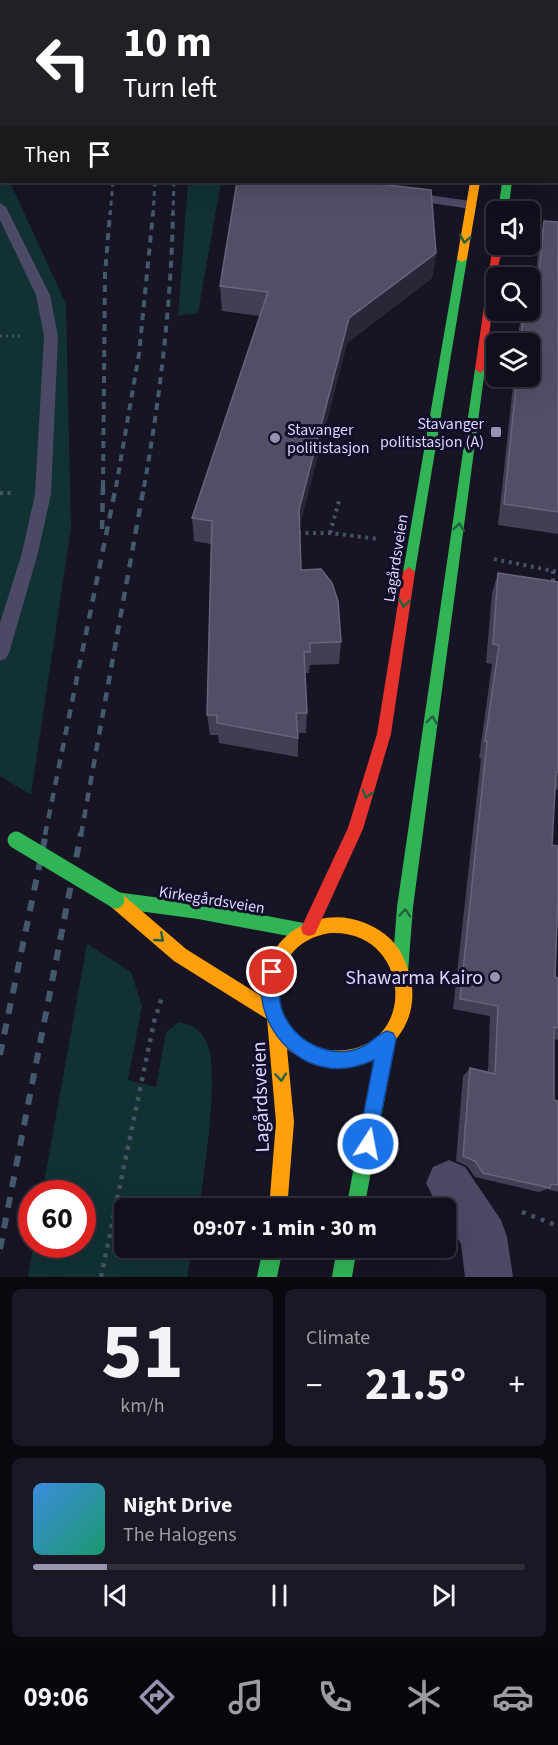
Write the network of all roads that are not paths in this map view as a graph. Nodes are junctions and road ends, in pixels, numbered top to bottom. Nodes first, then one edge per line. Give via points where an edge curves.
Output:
1 (475, 183) edge
2 (507, 183) edge
3 (393, 195) edge
4 (504, 201) edge
5 (471, 205) junction
6 (0, 207) edge
7 (496, 255) edge
8 (0, 653) edge
9 (12, 838) dead end
10 (116, 900) junction
11 (306, 929) junction
12 (400, 972) junction
13 (275, 1016) junction
14 (387, 1039) junction
15 (449, 1183) dead end
16 (279, 1198) edge
17 (357, 1198) edge
18 (271, 1258) edge
19 (345, 1258) edge
20 (267, 1277) edge
21 (342, 1277) edge
22 (489, 1277) edge

1 - 5 main road, Lagårdsveien
2 - 4 main road
3 - 5 lane
5 -> 11 main road, Lagårdsveien via 384,734 355,830
6 - 8 lane via 44,295 51,336 44,494
12 -> 7 main road via 405,907
9 - 10 main road, Kirkegårdsveien, bridge
10 - 11 main road, Kirkegårdsveien
10 -> 13 main road, Kirkegårdsveien via 180,955
11 - 12 main road via 330,923 348,924 369,932 387,948
11 - 13 main road via 290,941 274,965 270,996
12 - 14 main road via 404,995 399,1019
13 - 14 main road via 295,1044 323,1059 346,1060 368,1054
13 -> 16 main road, Lagårdsveien via 285,1122
14 - 17 main road
15 - 22 street via 484,1237
18 - 20 main road
19 - 21 main road

